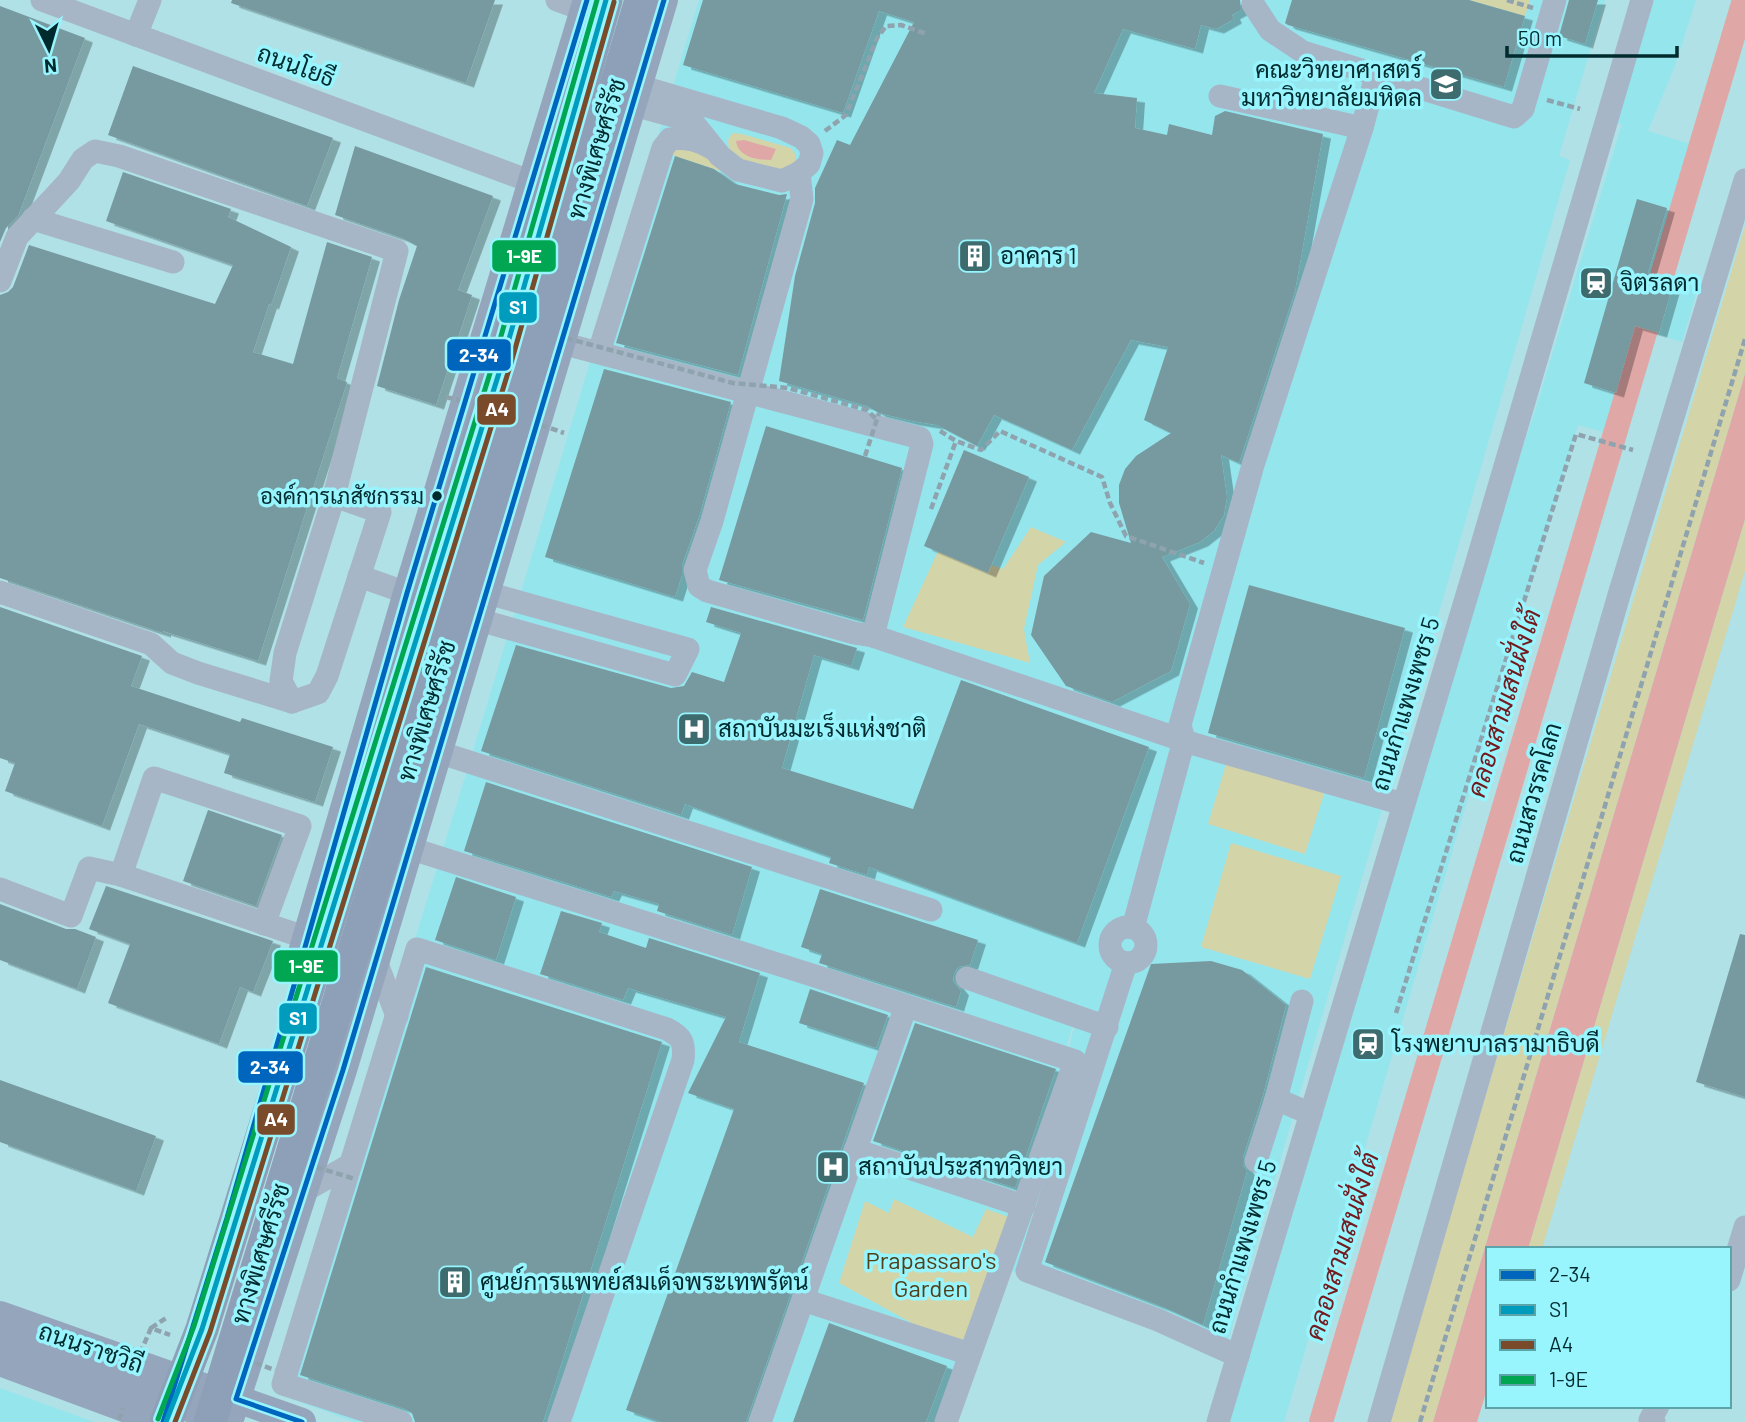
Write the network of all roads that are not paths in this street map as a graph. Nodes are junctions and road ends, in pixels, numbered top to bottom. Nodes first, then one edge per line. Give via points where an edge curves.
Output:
1 (42, 0) edge
2 (150, 0) edge
3 (557, 0) edge
4 (641, 0) edge
5 (664, 0) edge
6 (1642, 0) edge
7 (592, 3) edge
8 (1253, 4) dead end
9 (1545, 4) edge
10 (82, 7) edge
11 (136, 35) junction
12 (1376, 76) junction
13 (636, 95) junction
14 (1220, 96) dead end
15 (724, 111) junction
16 (1362, 128) junction
17 (713, 147) junction
18 (799, 173) junction
19 (1745, 180) edge
20 (532, 181) junction
21 (33, 219) junction
22 (173, 262) dead end
23 (0, 281) edge
24 (562, 340) junction
25 (599, 352) junction
26 (750, 386) junction
27 (334, 496) junction
28 (359, 576) junction
29 (0, 592) edge
30 (407, 593) junction
31 (483, 607) junction
32 (873, 636) junction
33 (292, 702) junction
34 (371, 716) junction
35 (1184, 740) junction
36 (441, 746) junction
37 (1403, 804) junction
38 (409, 848) junction
39 (121, 876) junction
40 (398, 882) junction
41 (0, 889) edge
42 (931, 910) dead end
43 (264, 924) junction
44 (307, 938) junction
45 (376, 961) junction
46 (967, 978) dead end
47 (1302, 1001) dead end
48 (906, 1006) junction
49 (397, 1016) junction
50 (1107, 1027) junction
51 (265, 1083) junction
52 (1276, 1099) junction
53 (1311, 1114) junction
54 (855, 1150) junction
55 (1256, 1161) dead end
56 (350, 1165) junction
57 (304, 1191) junction
58 (1024, 1206) junction
59 (1745, 1227) edge
60 (1731, 1273) edge
61 (803, 1300) junction
62 (0, 1315) edge
63 (0, 1340) edge
64 (970, 1354) junction
65 (1238, 1356) junction
66 (0, 1362) edge
67 (178, 1378) junction
68 (1657, 1408) edge
69 (231, 1414) edge
70 (164, 1422) edge
71 (210, 1422) edge
72 (302, 1422) edge
73 (401, 1422) edge
74 (559, 1422) edge
75 (760, 1422) edge
76 (946, 1422) edge
77 (1218, 1422) edge
78 (1378, 1422) edge
79 (1654, 1422) edge

1 - 10 street, ถนนโยธี
2 - 11 street
3 - 7 street
4 - 71 highway, ทางพิเศษศรีรัช, bridge
5 - 13 main road
6 - 37 street, ถนนกำแพงเพชร 5
7 - 20 main road
7 - 70 highway, ทางพิเศษศรีรัช, bridge via 557,178 491,399 202,1329
8 - 12 street via 1270,30 1303,52
9 - 12 street via 1523,109 1514,117
10 - 11 street, ถนนโยธี
11 - 20 street, ถนนโยธี
12 - 16 street
13 - 15 street
13 - 17 street via 695,125
13 - 24 main road
14 - 16 street
15 - 17 street via 708,130
15 - 18 street via 802,137 812,153
16 - 35 street via 1253,465 1180,725
17 - 18 street via 738,170 760,177 782,181
17 - 25 street via 686,138 670,139 663,148
18 - 26 street via 802,199
19 - 78 street, ถนนสวรรคโลก
20 - 30 main road
21 - 22 street
21 - 23 street via 17,237
21 - 27 street via 83,159 96,151 397,251
24 - 25 street
24 - 31 main road
25 - 26 street
26 - 32 street via 922,442
26 - 32 street via 695,570 699,586
27 - 28 street via 380,512
27 - 33 street via 285,653 281,681
28 - 30 street
28 - 33 street via 318,693
29 - 33 street via 151,644 172,663 198,674
30 - 34 main road
31 - 31 street via 688,649 676,676
31 - 36 main road
32 - 35 street
34 - 36 main road
34 - 44 main road
35 - 37 street
35 - 50 street via 1133,928 1116,932 1110,942 1112,954 1126,963
36 - 38 main road
36 - 42 street
37 - 53 street, ถนนกำแพงเพชร 5
38 - 40 main road
38 - 48 street
39 - 41 street via 89,868 71,916
39 - 43 street
39 - 43 street via 154,778 300,826
40 - 45 main road
40 - 51 main road
43 - 44 street
44 - 51 main road
45 - 49 street
45 - 57 main road
46 - 50 street
47 - 52 street
48 - 54 street
48 - 58 street via 1075,1061
49 - 56 street
49 - 74 street via 417,949 667,1028 685,1044
50 - 65 street via 1027,1271
51 - 67 main road
52 - 53 street
52 - 55 street
53 - 65 street, ถนนกำแพงเพชร 5
54 - 58 street
54 - 61 street
56 - 57 street
56 - 73 street via 283,1384
57 - 69 main road
58 - 64 street
59 - 60 street
61 - 64 street
61 - 75 street
62 - 67 main road, ถนนราชวิถี
63 - 69 main road, bridge
64 - 76 street
65 - 77 street, ถนนกำแพงเพชร 5
66 - 70 main road, ถนนราชวิถี
67 - 69 main road, ถนนราชวิถี
67 - 70 main road
68 - 79 street via 1650,1420
69 - 72 main road, ถนนราชวิถี

